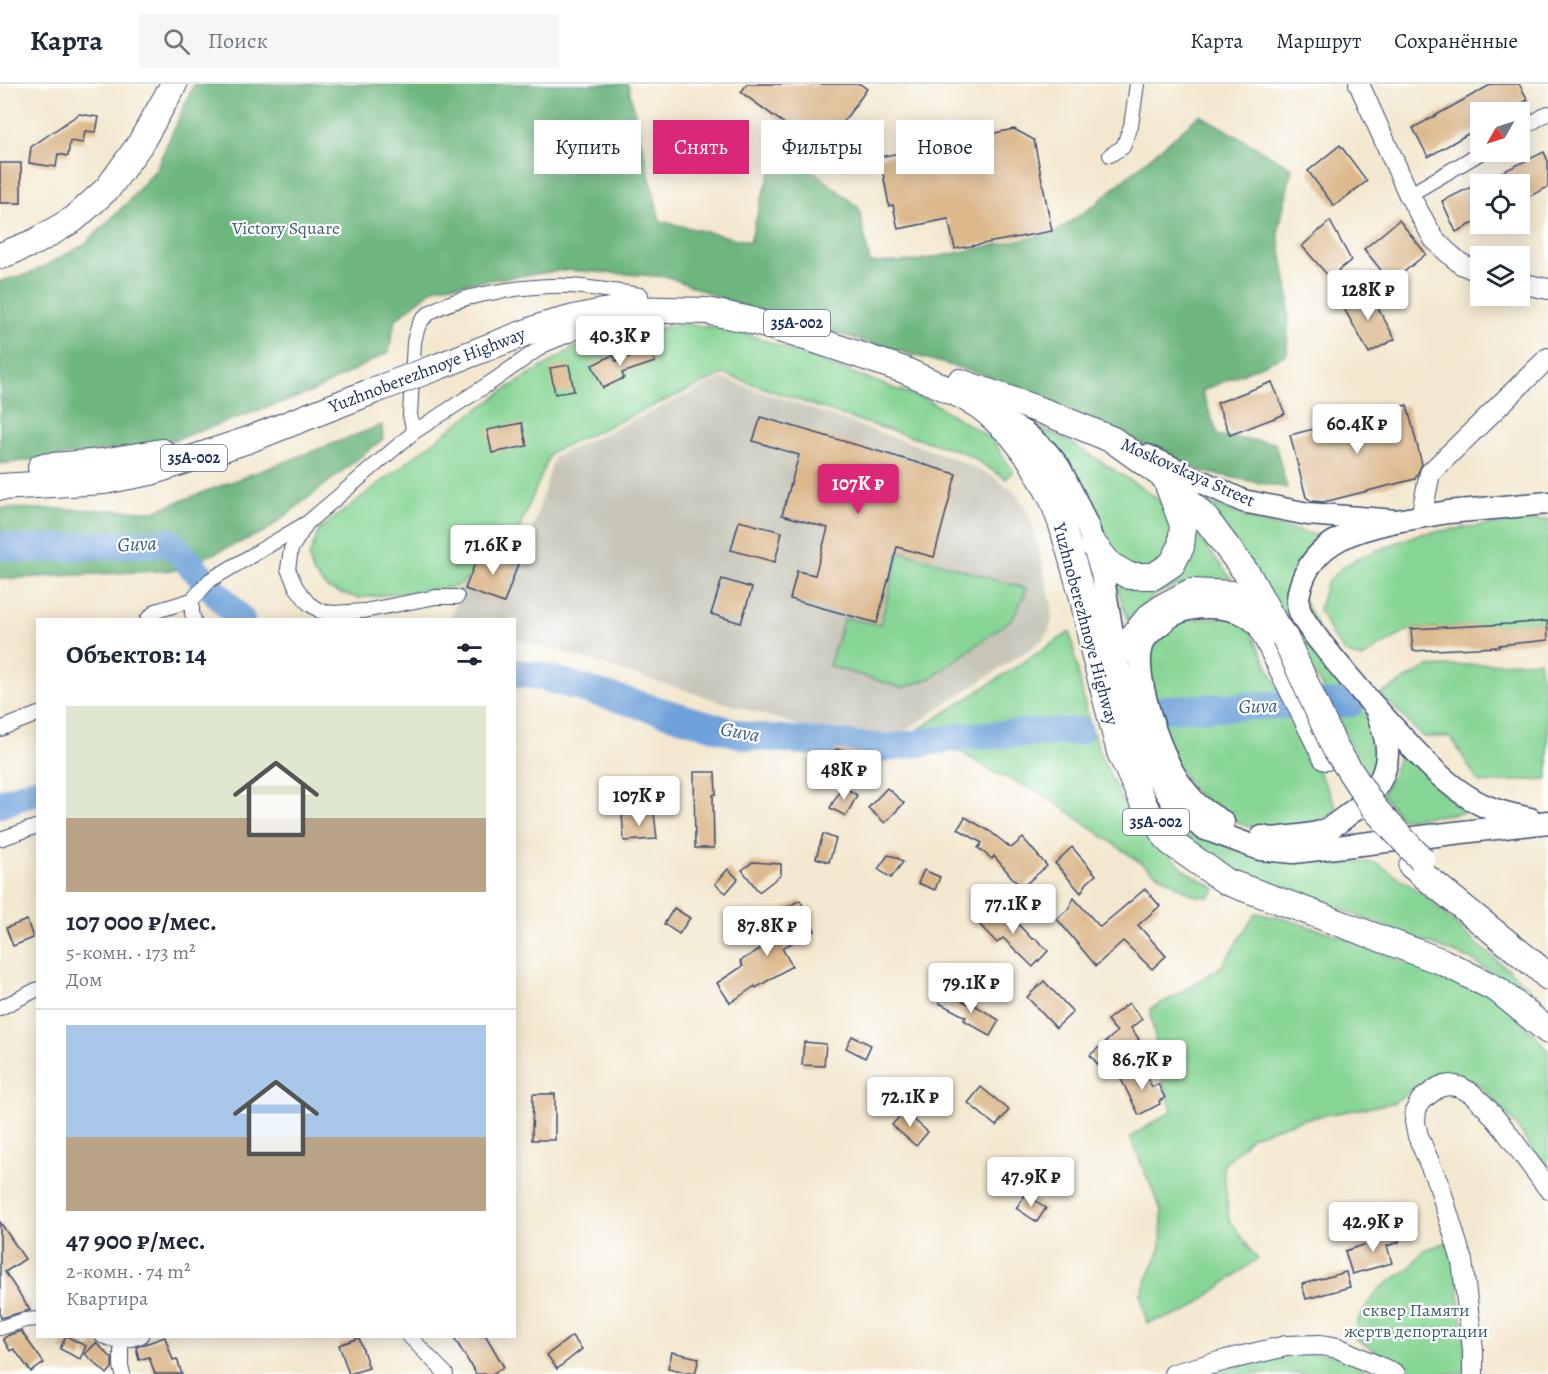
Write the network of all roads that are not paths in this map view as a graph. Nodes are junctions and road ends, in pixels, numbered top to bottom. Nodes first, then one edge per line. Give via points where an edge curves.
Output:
1 (160, 84) edge
2 (174, 84) edge
3 (1137, 84) edge
4 (1359, 84) edge
5 (1548, 113) edge
6 (1530, 124) edge
7 (1110, 155) dead end
8 (1470, 159) edge
9 (1408, 195) junction
10 (0, 242) edge
11 (0, 256) edge
12 (1470, 268) edge
13 (1530, 285) edge
14 (1548, 289) edge
15 (641, 295) junction
16 (671, 309) junction
17 (1548, 358) edge
18 (434, 362) junction
19 (378, 383) junction
20 (987, 412) junction
21 (414, 432) junction
22 (1113, 440) junction
23 (0, 470) edge
24 (1166, 478) junction
25 (0, 487) edge
26 (1548, 503) edge
27 (1421, 517) junction
28 (1396, 521) junction
29 (307, 523) junction
30 (1093, 544) junction
31 (194, 597) junction
32 (457, 597) dead end
33 (149, 618) edge
34 (193, 618) edge
35 (1274, 637) junction
36 (1116, 657) junction
37 (1376, 708) junction
38 (36, 715) edge
39 (0, 729) edge
40 (1546, 822) edge
41 (36, 827) edge
42 (0, 839) edge
43 (1417, 863) junction
44 (1548, 966) edge
45 (1548, 977) edge
46 (36, 990) edge
47 (0, 1008) edge
48 (1548, 1031) edge
49 (1548, 1188) edge
50 (36, 1319) edge
51 (0, 1328) edge
52 (108, 1338) edge
53 (134, 1338) edge
54 (411, 1338) edge
55 (121, 1342) junction
56 (123, 1374) edge
57 (446, 1374) edge
58 (1174, 1374) edge
59 (1395, 1374) edge
60 (1473, 1374) edge

1 - 10 highway via 98,178 61,213
2 - 11 highway via 140,144 108,189 74,219 35,242
3 - 7 street via 1131,126 1123,147
4 - 9 street
5 - 6 street
8 - 9 street
9 - 12 street via 1434,239
13 - 14 street
15 - 18 highway, Yuzhnoberezhnoye Highway / 35А-002 via 560,309 485,333
15 - 21 street via 570,286 524,287 461,300 432,311 422,320 414,342 410,415
15 - 22 highway, Yuzhnoberezhnoye Highway / 35А-002 via 716,300 753,309 1048,412
16 - 18 highway, Yuzhnoberezhnoye Highway / 35А-002 via 593,314
16 - 20 highway, Yuzhnoberezhnoye Highway / 35А-002 via 746,319 815,340 904,370
16 - 21 street via 610,321 544,345
17 - 27 street via 1430,473
18 - 19 highway, Yuzhnoberezhnoye Highway / 35А-002
19 - 23 highway, Yuzhnoberezhnoye Highway / 35А-002 via 199,442 147,455
19 - 25 highway, Yuzhnoberezhnoye Highway / 35А-002 via 248,440 151,472 104,481
20 - 30 main road via 1025,433 1053,459
20 - 48 highway, Yuzhnoberezhnoye Highway / 35А-002 via 1031,460 1052,498 1078,578 1120,752 1146,809 1170,842 1227,882 1443,962 1498,990
21 - 29 street
22 - 24 highway, Yuzhnoberezhnoye Highway / 35А-002
22 - 28 main road, Moskovskaya Street via 1244,501 1308,514
24 - 30 highway via 1183,525 1181,547 1172,564 1154,576 1129,576 1110,565
24 - 35 highway, Yuzhnoberezhnoye Highway / 35А-002 via 1206,519 1248,575
26 - 27 main road, Moskovskaya Street
27 - 28 main road, Moskovskaya Street
28 - 37 main road via 1335,541 1305,572 1299,591 1299,609 1310,629
29 - 31 street via 210,580
29 - 32 street via 291,549 288,569 308,603 320,611 363,611 436,597
30 - 36 main road via 1102,573
31 - 33 street via 156,611
31 - 34 street
35 - 36 highway via 1262,610 1245,599 1233,594 1191,592 1149,617
35 - 37 main road via 1245,614 1200,607 1177,612 1154,628 1143,643 1139,668 1152,721 1181,784 1205,811 1224,823 1270,839 1322,832 1337,823 1366,800 1386,765 1388,752
35 - 43 highway, Yuzhnoberezhnoye Highway, bridge via 1335,748 1374,808
35 - 43 highway, Yuzhnoberezhnoye Highway via 1326,757 1348,796 1390,849
36 - 40 main road via 1142,751 1176,808 1203,828 1260,849 1294,852
37 - 40 main road via 1433,770 1470,799 1501,813
38 - 39 street
41 - 42 street
43 - 44 highway, Yuzhnoberezhnoye Highway
43 - 45 highway, Yuzhnoberezhnoye Highway
46 - 47 street
49 - 60 street via 1505,1130 1471,1093 1450,1085 1439,1087 1421,1100 1415,1122 1418,1136 1440,1188 1462,1261
50 - 51 street
52 - 55 street
53 - 55 street
54 - 57 street
55 - 56 street
58 - 59 street via 1286,1346 1320,1345 1338,1348

